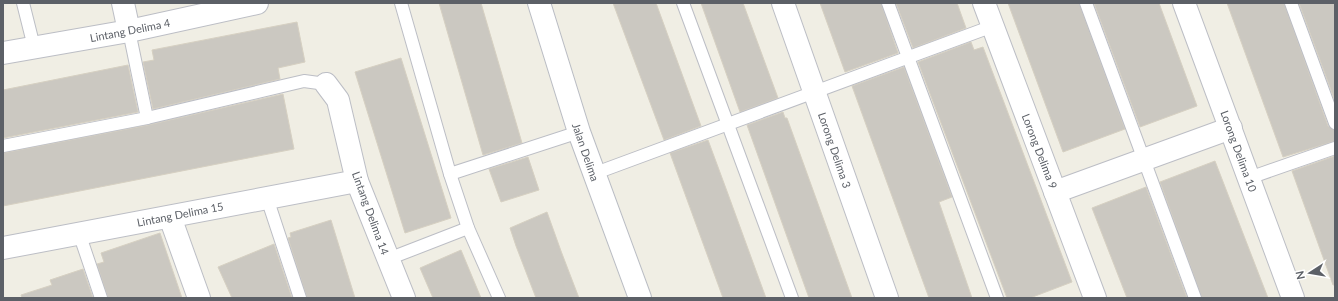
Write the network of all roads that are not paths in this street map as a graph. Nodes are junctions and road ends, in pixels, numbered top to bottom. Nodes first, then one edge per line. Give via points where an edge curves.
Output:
1 (23, 3) edge
2 (123, 3) edge
3 (257, 3) edge
4 (401, 3) edge
5 (540, 3) edge
6 (683, 3) edge
7 (783, 3) edge
8 (888, 3) edge
9 (984, 3) edge
10 (1086, 3) edge
11 (1184, 3) edge
12 (1291, 3) edge
13 (212, 8) edge
14 (993, 26) junction
15 (129, 31) junction
16 (34, 47) junction
17 (3, 53) edge
18 (909, 58) junction
19 (326, 84) joint
20 (815, 92) junction
21 (147, 118) junction
22 (1335, 123) edge
23 (728, 125) junction
24 (1231, 128) junction
25 (579, 132) junction
26 (3, 146) edge
27 (1335, 148) edge
28 (1144, 160) junction
29 (450, 174) junction
30 (593, 174) junction
31 (1249, 178) junction
32 (357, 181) junction
33 (1055, 192) junction
34 (267, 198) junction
35 (170, 216) junction
36 (468, 228) junction
37 (80, 233) junction
38 (3, 248) edge
39 (388, 259) junction
40 (101, 298) edge
41 (200, 298) edge
42 (300, 298) edge
43 (404, 298) edge
44 (499, 298) edge
45 (640, 298) edge
46 (792, 298) edge
47 (887, 298) edge
48 (997, 298) edge
49 (1095, 298) edge
50 (1195, 298) edge
51 (1293, 298) edge

1 - 16 lane
2 - 15 street
3 - 13 street, Lintang Delima 4
4 - 29 lane
5 - 25 street, Jalan Delima
6 - 23 lane
7 - 20 street, Lorong Delima 3
8 - 18 lane
9 - 14 street, Lorong Delima 9
10 - 28 lane
11 - 24 street, Lorong Delima 10
12 - 22 lane
13 - 15 street, Lintang Delima 4
14 - 18 lane
14 - 33 street, Lorong Delima 9
15 - 16 street, Lintang Delima 4
15 - 21 lane
16 - 17 street, Lintang Delima 4
18 - 20 lane
18 - 48 lane
19 - 21 lane via 304,81
19 - 32 street, Lintang Delima 14 via 338,100
20 - 23 lane
20 - 47 street, Lorong Delima 3
21 - 26 lane
23 - 30 lane
23 - 46 lane
24 - 28 street
24 - 31 street, Lorong Delima 10
25 - 29 lane
25 - 30 street, Jalan Delima
27 - 31 lane
28 - 33 street
28 - 50 lane
29 - 36 lane
30 - 45 street, Jalan Delima
31 - 51 street, Lorong Delima 10
32 - 34 street, Lintang Delima 15
32 - 39 street, Lintang Delima 14
33 - 49 street, Lorong Delima 9
34 - 35 street, Lintang Delima 15
34 - 42 lane
35 - 37 street, Lintang Delima 15
35 - 41 street
36 - 39 lane
36 - 44 lane
37 - 38 street, Lintang Delima 15
37 - 40 lane
39 - 43 street, Lintang Delima 14

